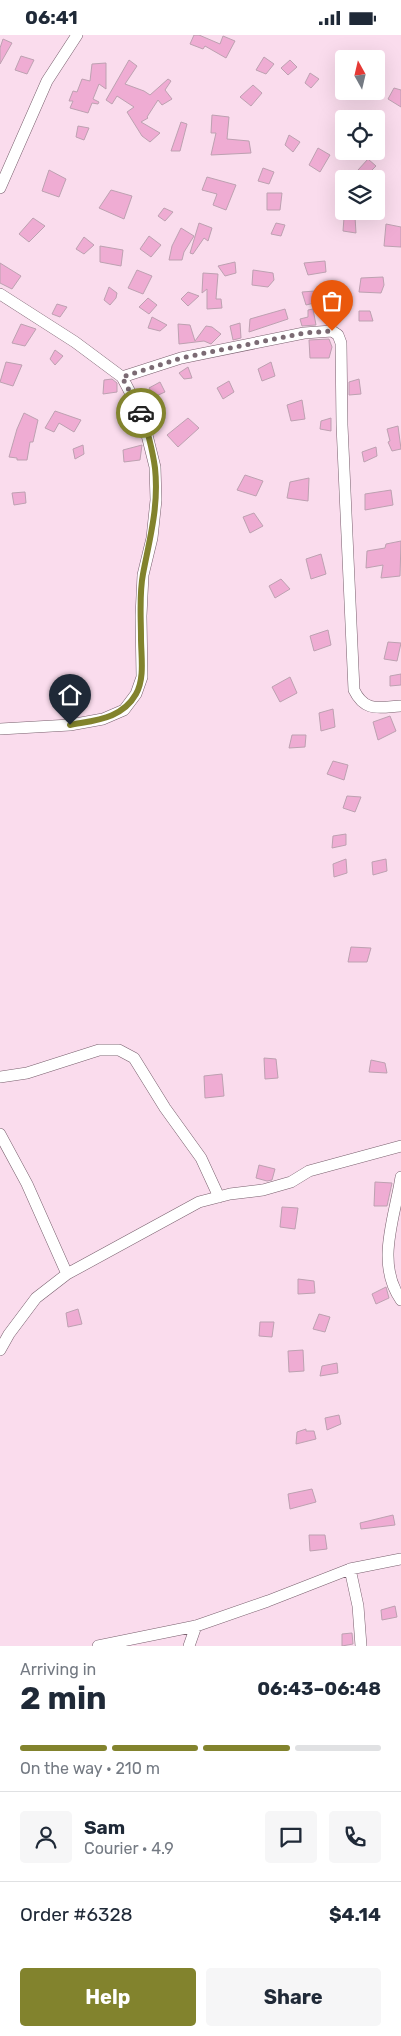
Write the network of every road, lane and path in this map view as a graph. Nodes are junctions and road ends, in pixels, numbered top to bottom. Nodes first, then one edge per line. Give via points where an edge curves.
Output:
1 (77, 35) edge
2 (0, 188) edge
3 (0, 293) edge
4 (122, 377) junction
5 (401, 706) edge
6 (0, 729) edge
7 (0, 1077) edge
8 (0, 1134) edge
9 (401, 1146) edge
10 (401, 1177) edge
11 (219, 1197) junction
12 (67, 1274) junction
13 (401, 1300) edge
14 (0, 1350) edge
15 (401, 1559) edge
16 (350, 1569) junction
17 (196, 1626) junction
18 (98, 1646) edge
19 (189, 1646) edge
20 (361, 1646) edge

1 - 2 street via 46,81
3 - 4 street
4 - 5 street via 181,358 304,333 332,331 338,335 341,343 354,690 358,700 368,707
4 - 6 street via 142,415 155,467 152,539 143,575 142,677 136,694 124,710 103,719 70,725
7 - 11 street via 27,1073 99,1050 119,1049 134,1058 201,1158
8 - 12 street via 27,1184
9 - 11 street via 308,1171 291,1181 263,1190
10 - 13 street via 388,1245 391,1280
11 - 12 street via 199,1202
12 - 14 street via 36,1298
15 - 16 street
16 - 17 street
16 - 20 street via 358,1606
17 - 18 street
17 - 19 street

